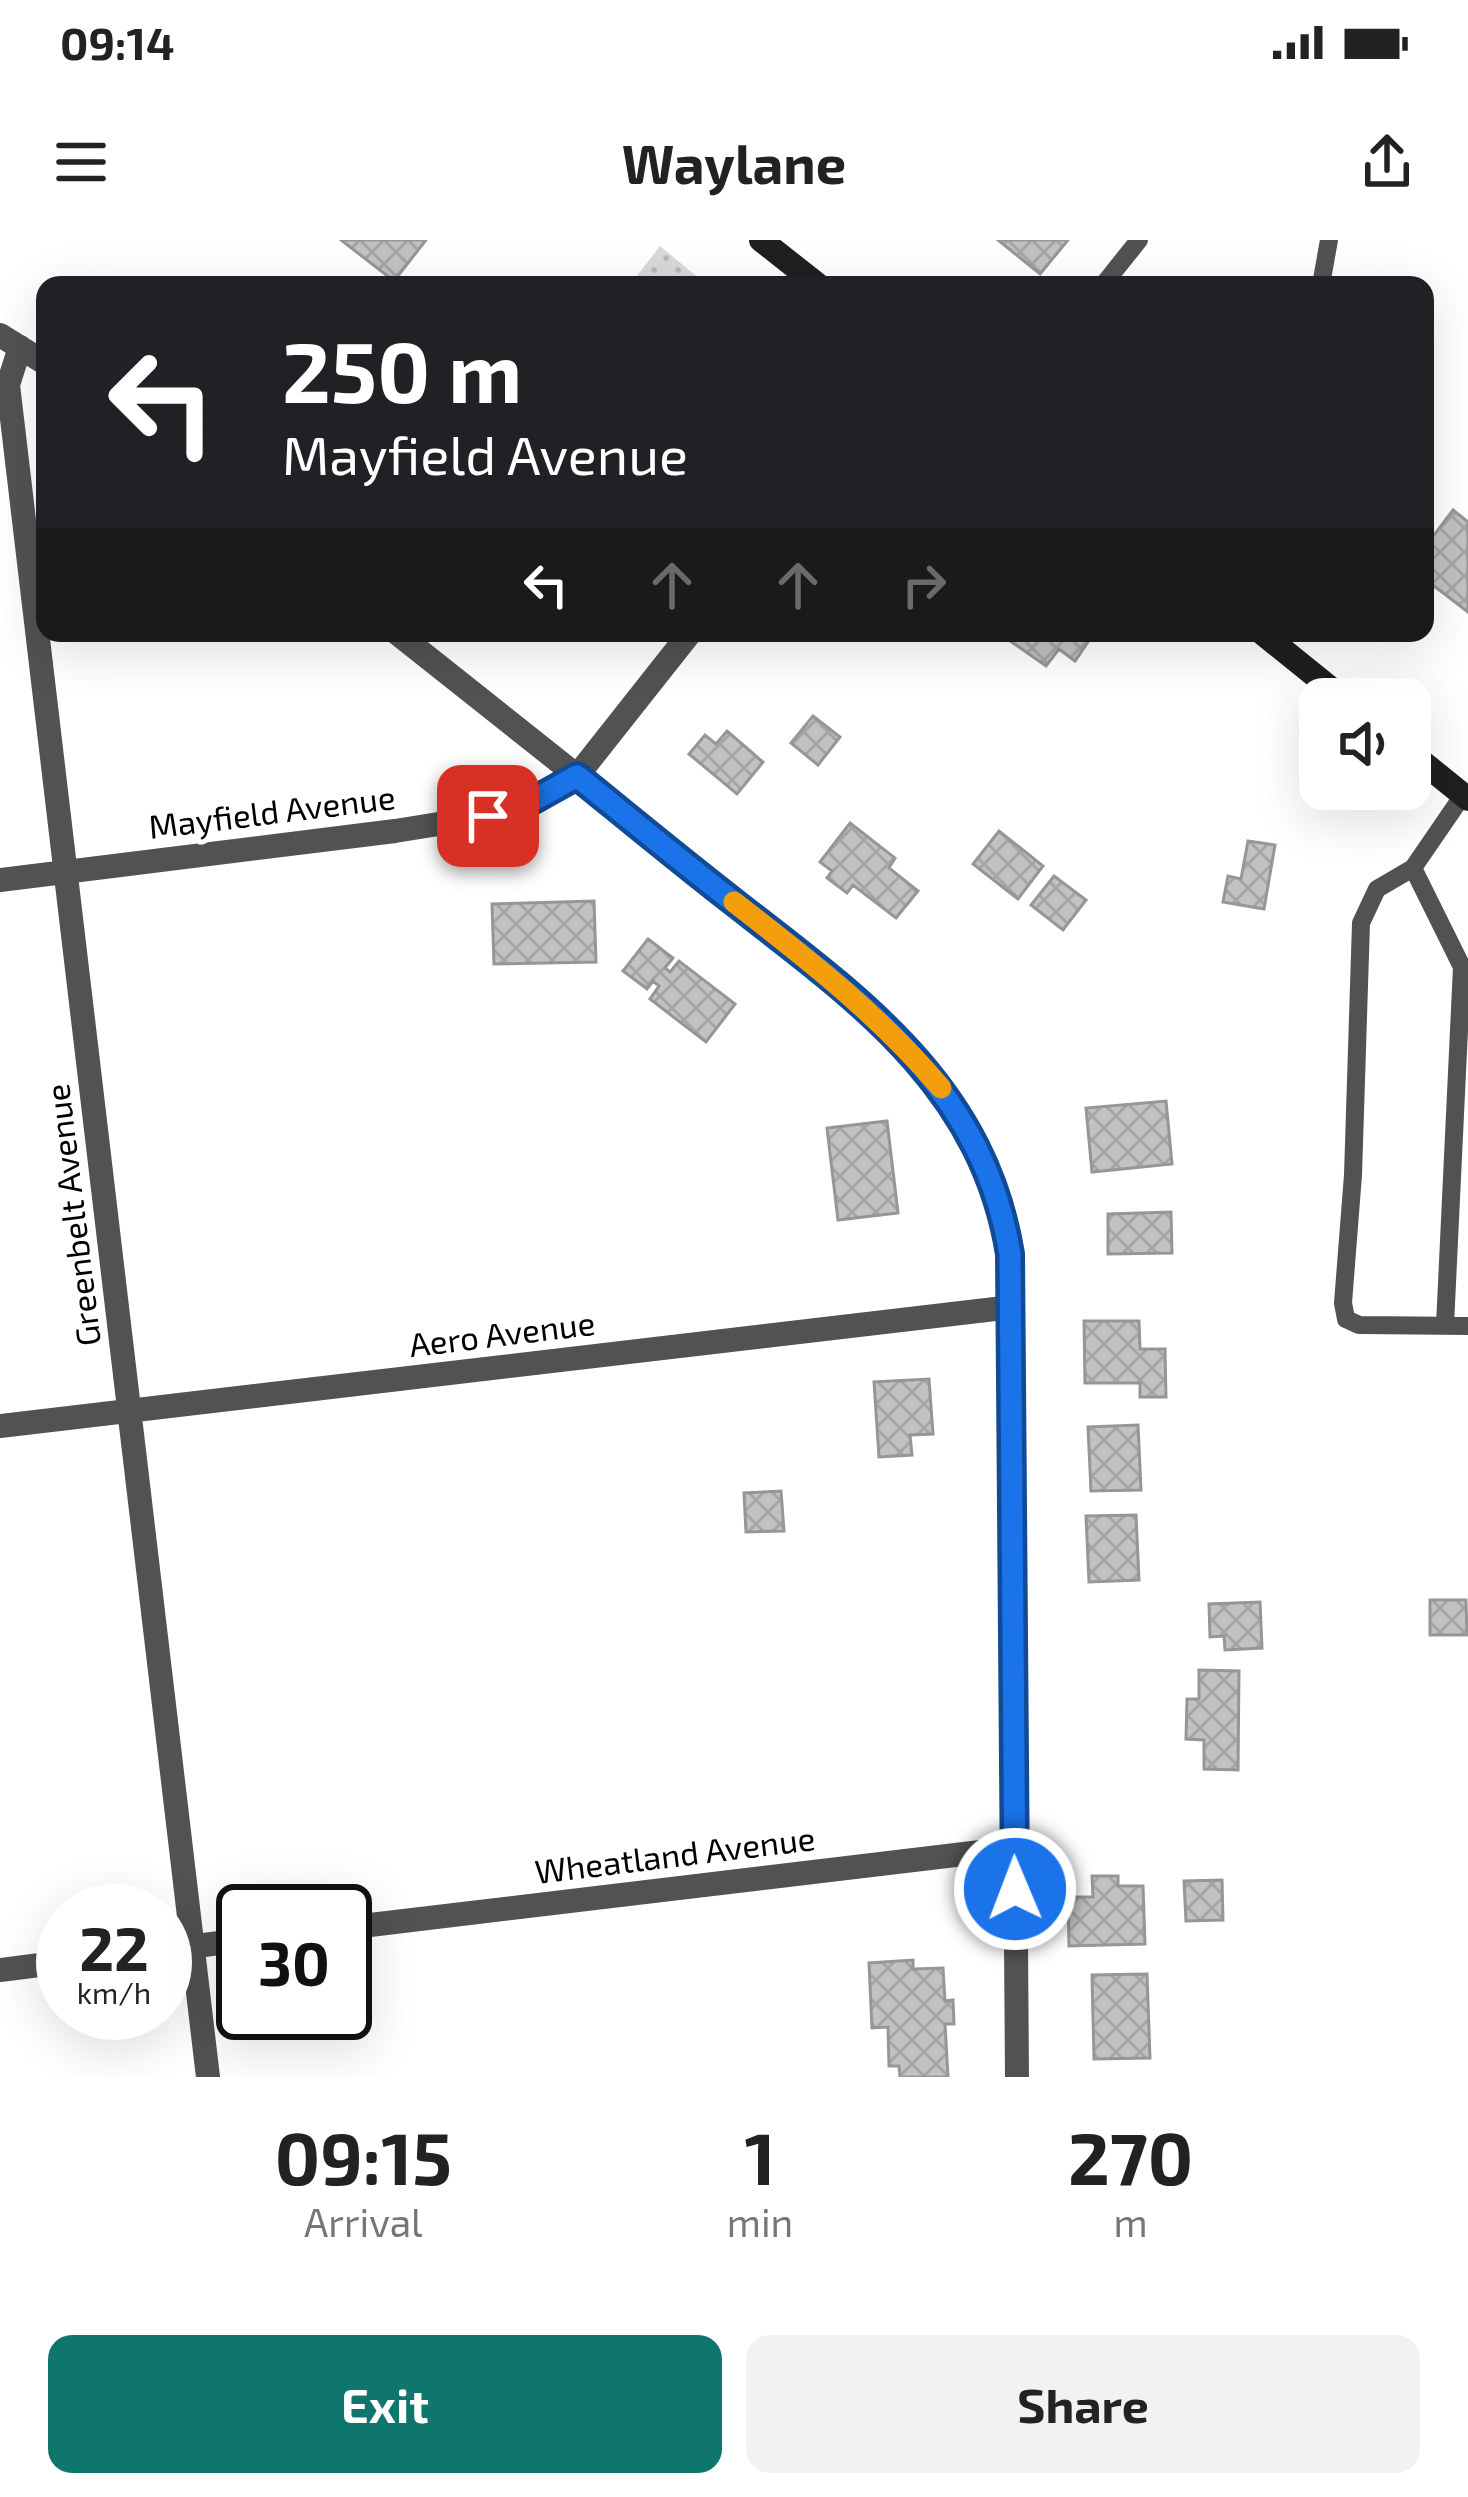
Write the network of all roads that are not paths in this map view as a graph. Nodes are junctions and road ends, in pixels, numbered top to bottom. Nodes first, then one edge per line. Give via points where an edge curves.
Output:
1 (761, 240) edge
2 (1139, 240) edge
3 (1329, 240) edge
4 (807, 276) edge
5 (1109, 276) edge
6 (1323, 276) edge
7 (10, 341) edge
8 (36, 357) edge
9 (36, 620) edge
10 (39, 642) edge
11 (408, 642) edge
12 (683, 642) edge
13 (1275, 642) edge
14 (1319, 678) edge
15 (1431, 769) edge
16 (577, 776) junction
17 (1466, 797) edge
18 (1413, 868) junction
19 (66, 872) junction
20 (0, 880) edge
21 (1012, 1307) junction
22 (1445, 1324) junction
23 (1468, 1326) edge
24 (129, 1411) junction
25 (0, 1426) edge
26 (1014, 1848) junction
27 (372, 1925) edge
28 (216, 1944) edge
29 (193, 1947) junction
30 (36, 1965) edge
31 (0, 1970) edge
32 (208, 2077) edge
33 (1017, 2077) edge

1 - 4 main road
2 - 5 lane
3 - 6 lane
7 - 8 street
7 - 9 street, Greenbelt Avenue via 8,385
10 - 19 street, Greenbelt Avenue
11 - 16 street
12 - 16 street, Mayfield Avenue
13 - 14 main road
15 - 17 main road
16 - 19 street, Mayfield Avenue via 488,816
16 - 21 street via 843,987 944,1090 994,1182
17 - 18 lane
18 - 22 lane via 1462,967
18 - 22 lane via 1377,889 1361,923 1343,1303 1346,1319 1359,1325
19 - 20 street, Mayfield Avenue
19 - 24 street, Greenbelt Avenue
21 - 24 street, Aero Avenue
21 - 26 street
22 - 23 lane
24 - 25 street, Aero Avenue
24 - 29 street, Greenbelt Avenue
26 - 27 street, Wheatland Avenue
26 - 33 street
28 - 29 street
29 - 32 street, Greenbelt Avenue
30 - 31 street

